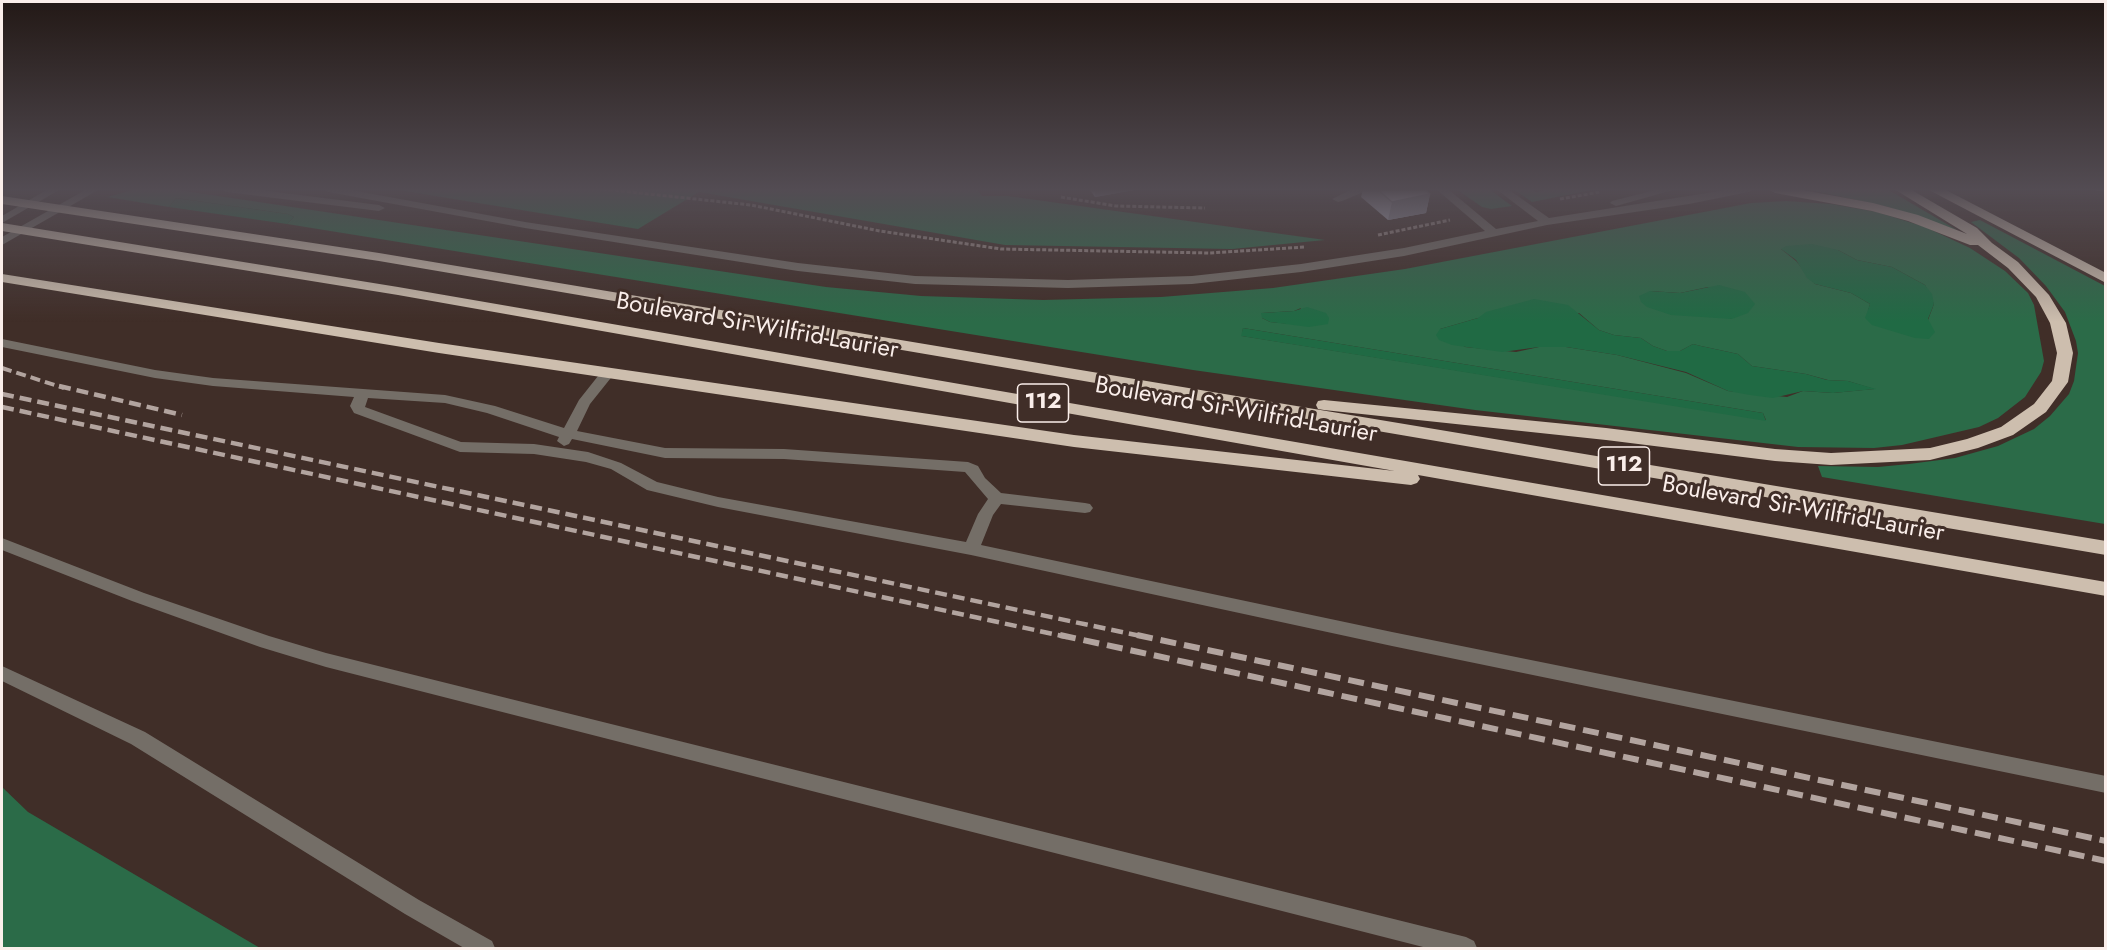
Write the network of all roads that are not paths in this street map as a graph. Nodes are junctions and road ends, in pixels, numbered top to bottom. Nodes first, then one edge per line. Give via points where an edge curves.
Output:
1 (17, 233) edge
2 (41, 233) edge
3 (222, 233) edge
4 (579, 233) edge
5 (1492, 233) edge
6 (1951, 233) edge
7 (1974, 233) edge
8 (2019, 233) edge
9 (2, 242) edge
10 (1987, 246) junction
11 (2, 278) edge
12 (2106, 279) edge
13 (2, 343) edge
14 (607, 374) junction
15 (1143, 386) junction
16 (362, 394) junction
17 (569, 434) junction
18 (556, 451) junction
19 (997, 498) junction
20 (1583, 498) junction
21 (1085, 508) dead end
22 (2, 544) edge
23 (2106, 548) edge
24 (971, 549) junction
25 (2106, 589) edge
26 (2, 673) edge
27 (2106, 785) edge
28 (484, 948) edge
29 (1467, 948) edge

1 - 9 street
2 - 20 highway, Boulevard Sir-Wilfrid-Laurier / 112 via 410,293
3 - 15 highway, Boulevard Sir-Wilfrid-Laurier / 112
4 - 5 street via 798,267 905,279 1007,284 1134,282 1254,274 1353,261
6 - 10 highway
7 - 10 highway
8 - 12 highway
10 - 15 highway via 2024,275 2053,313 2064,343 2063,372 2048,401 2021,423 1972,444 1930,454 1857,459 1784,456
11 - 14 highway
13 - 16 street via 155,374
14 - 17 street via 584,403
14 - 20 highway via 1074,441
15 - 23 highway, Boulevard Sir-Wilfrid-Laurier / 112
16 - 17 street via 445,399
16 - 18 street via 359,410 447,443 484,449
17 - 18 street
17 - 19 street via 665,453 784,454 968,467
18 - 24 street via 601,460 652,486 718,502
19 - 21 street
19 - 24 street
20 - 25 highway, Boulevard Sir-Wilfrid-Laurier / 112
22 - 29 street via 138,597 326,660
24 - 27 street
26 - 28 street via 138,738

